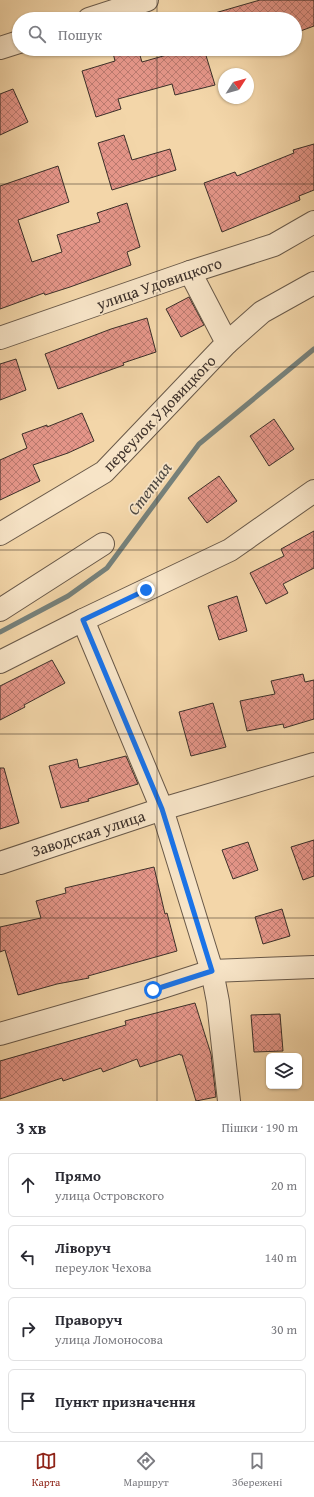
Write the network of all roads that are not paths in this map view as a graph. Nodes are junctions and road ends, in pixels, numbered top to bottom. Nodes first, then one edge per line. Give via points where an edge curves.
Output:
1 (147, 0) edge
2 (110, 12) edge
3 (12, 44) edge
4 (0, 48) edge
5 (314, 222) edge
6 (190, 272) junction
7 (314, 283) edge
8 (0, 338) edge
9 (227, 343) junction
10 (314, 491) edge
11 (0, 534) edge
12 (103, 544) dead end
13 (0, 610) edge
14 (83, 620) junction
15 (0, 662) edge
16 (314, 764) edge
17 (162, 809) junction
18 (0, 863) edge
19 (314, 967) edge
20 (212, 971) junction
21 (0, 1034) edge
22 (229, 1101) edge

1 - 2 street
3 - 4 street
5 - 6 street, улица Удовицкого via 274,245
6 - 8 street, улица Удовицкого
6 - 9 street, переулок Удовицкого
7 - 9 street via 262,312
9 - 11 street, переулок Удовицкого via 104,472
10 - 14 street via 230,550
12 - 13 street
14 - 15 street
14 - 17 street
16 - 17 street, Заводская улица
17 - 18 street, Заводская улица
17 - 20 street
19 - 20 street
20 - 21 street
20 - 22 street

